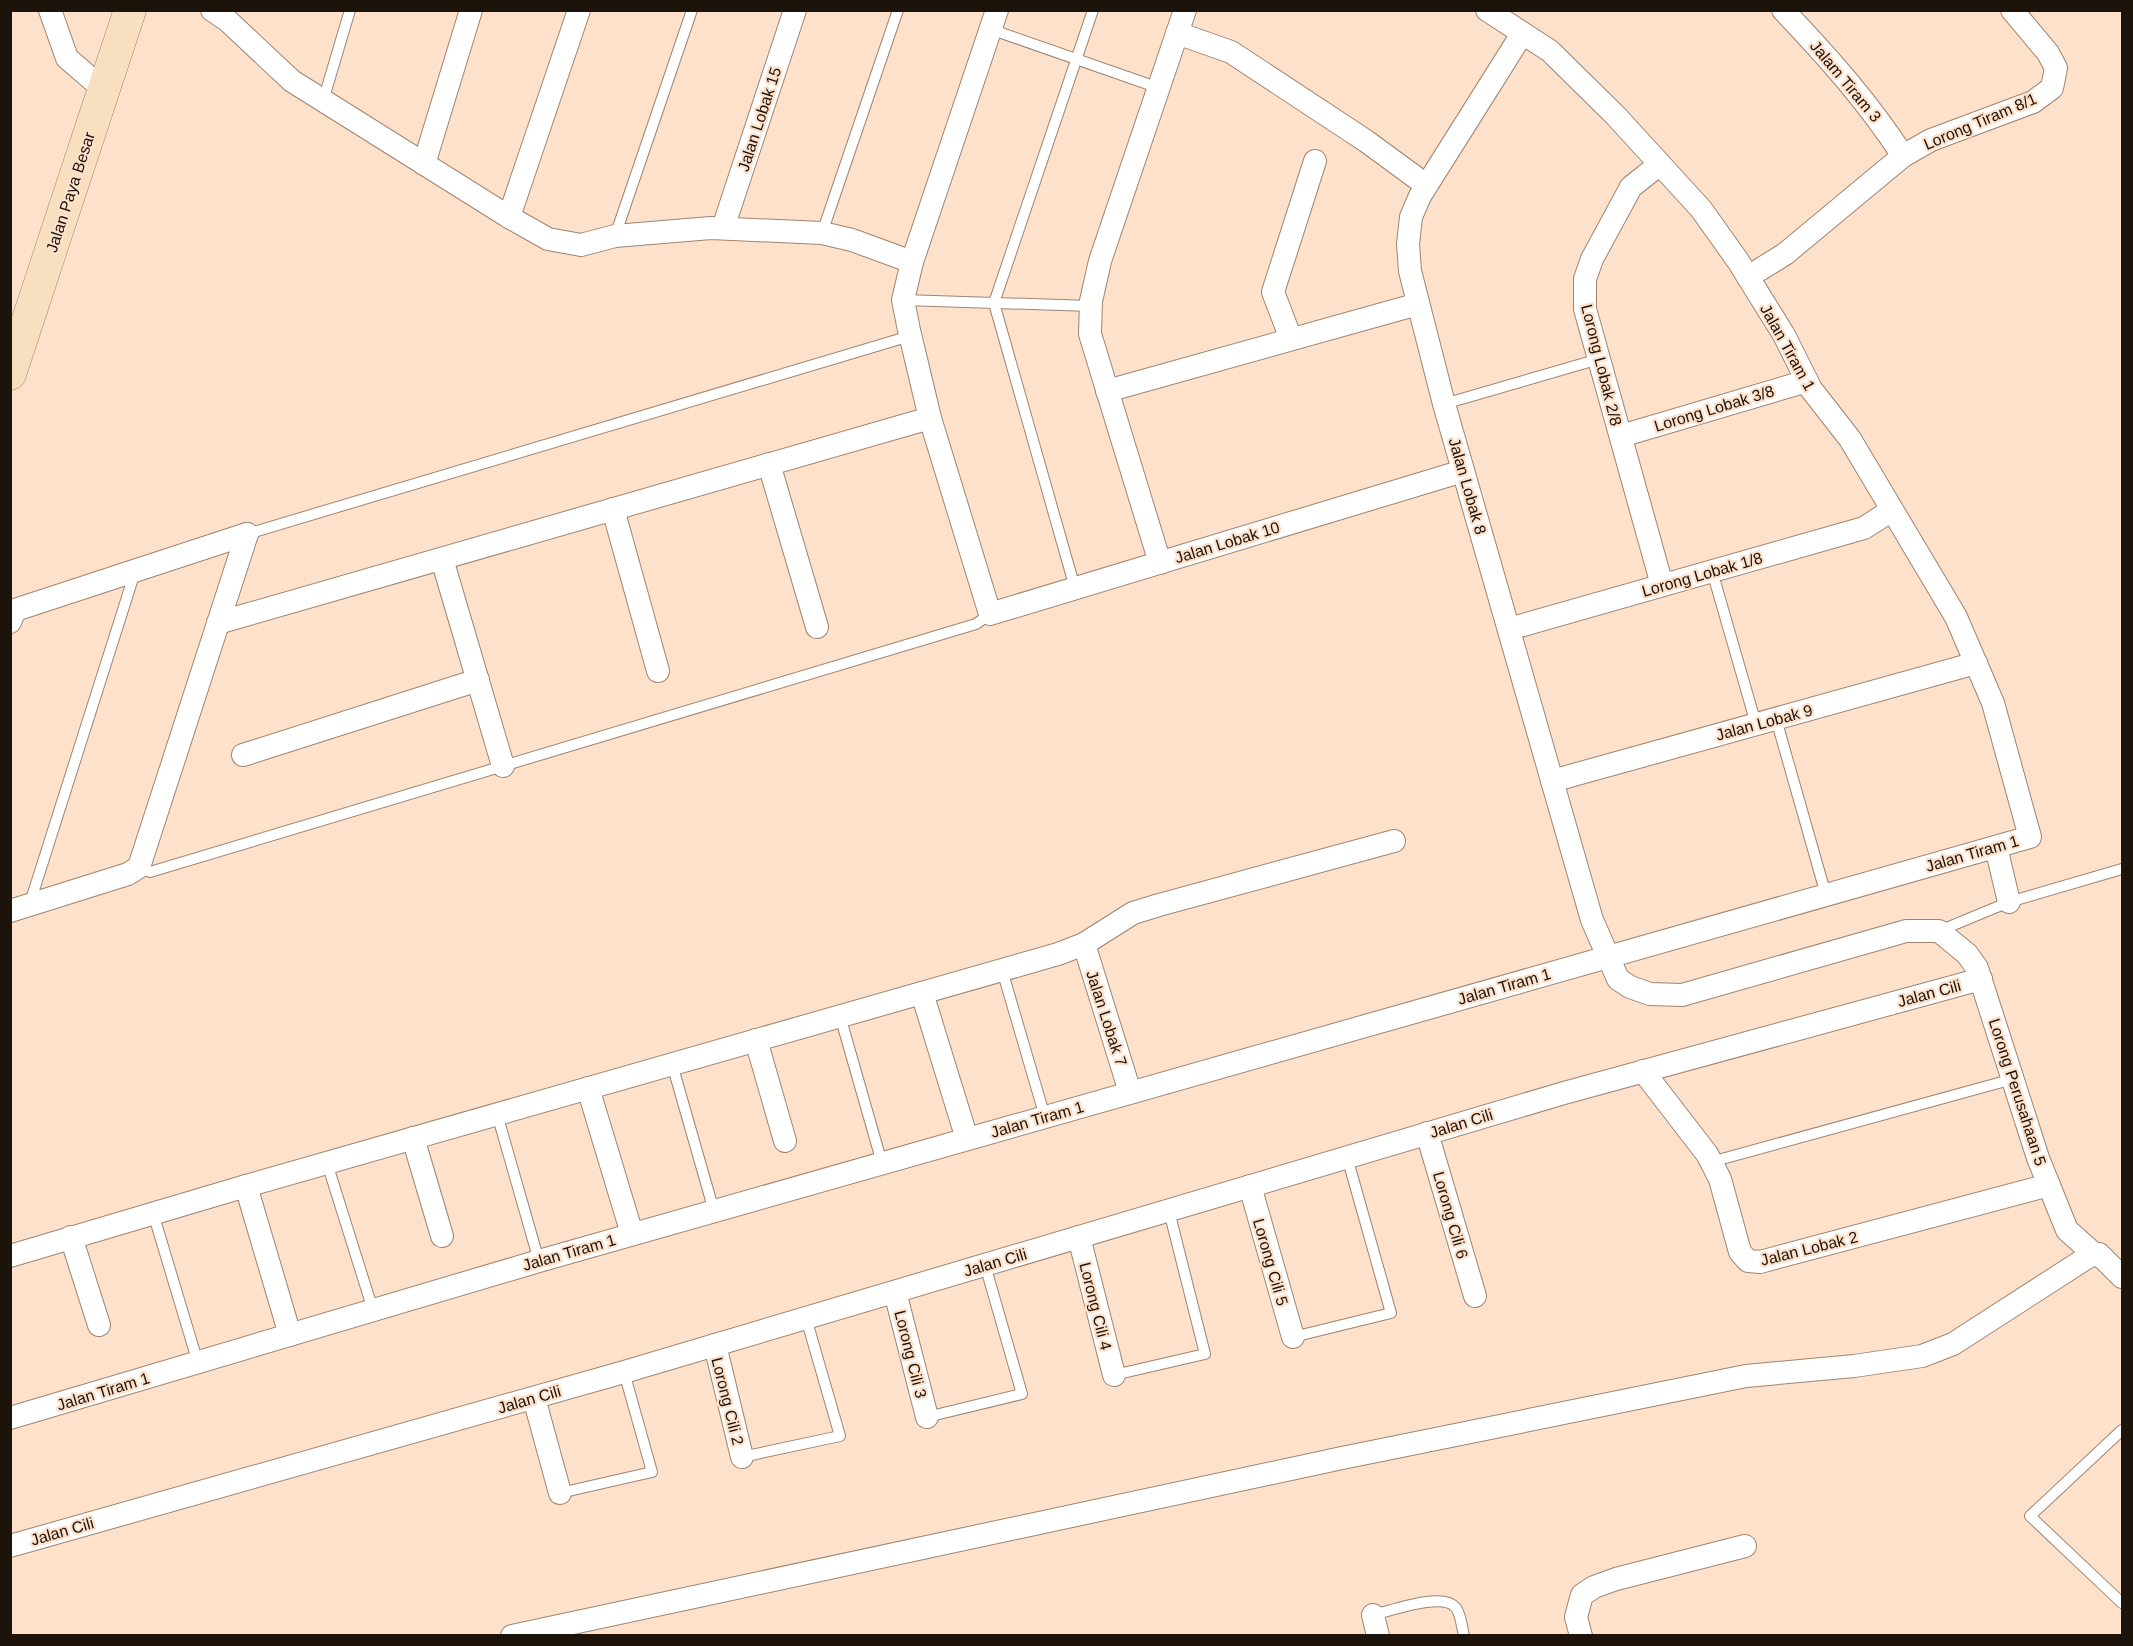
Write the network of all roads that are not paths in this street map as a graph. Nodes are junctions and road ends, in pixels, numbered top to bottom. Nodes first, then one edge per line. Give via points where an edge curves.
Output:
1 (50, 10) edge
2 (130, 10) edge
3 (350, 10) edge
4 (471, 10) edge
5 (579, 10) edge
6 (692, 10) edge
7 (795, 10) edge
8 (898, 10) edge
9 (1093, 10) edge
10 (1185, 10) edge
11 (1487, 10) edge
12 (1783, 10) edge
13 (2012, 10) edge
14 (223, 14) edge
15 (994, 20) edge
16 (1177, 33) junction
17 (1522, 34) junction
18 (1076, 59) junction
19 (1159, 88) junction
20 (104, 90) junction
21 (323, 100) junction
22 (1903, 156) junction
23 (1315, 161) dead end
24 (424, 164) junction
25 (1660, 164) junction
26 (1426, 185) junction
27 (509, 217) junction
28 (723, 228) junction
29 (822, 233) junction
30 (615, 236) junction
31 (912, 262) junction
32 (1748, 277) junction
33 (903, 300) junction
34 (994, 303) junction
35 (1418, 304) junction
36 (1091, 306) junction
37 (910, 336) junction
38 (1291, 339) junction
39 (1599, 359) junction
40 (10, 374) edge
41 (1806, 381) junction
42 (1107, 391) junction
43 (1444, 404) junction
44 (930, 418) junction
45 (1621, 436) junction
46 (769, 464) junction
47 (1463, 471) junction
48 (613, 509) junction
49 (1892, 510) junction
50 (247, 534) junction
51 (442, 559) junction
52 (1160, 563) junction
53 (135, 571) junction
54 (1712, 571) junction
55 (1662, 585) junction
56 (1075, 588) junction
57 (990, 614) junction
58 (10, 622) edge
59 (218, 623) junction
60 (818, 627) dead end
61 (1509, 628) junction
62 (1976, 663) junction
63 (658, 671) dead end
64 (478, 680) junction
65 (1766, 722) junction
66 (243, 755) dead end
67 (503, 766) junction
68 (1552, 781) junction
69 (1394, 842) dead end
70 (1996, 847) junction
71 (139, 867) junction
72 (2122, 869) edge
73 (1826, 895) junction
74 (2009, 902) junction
75 (20, 909) edge
76 (1938, 931) junction
77 (1084, 944) junction
78 (1607, 957) junction
79 (1002, 970) junction
80 (1981, 979) junction
81 (922, 993) junction
82 (840, 1016) junction
83 (756, 1040) junction
84 (672, 1064) junction
85 (1643, 1071) junction
86 (2013, 1079) junction
87 (588, 1088) junction
88 (1130, 1092) junction
89 (497, 1114) junction
90 (1045, 1117) junction
91 (1427, 1134) junction
92 (413, 1138) junction
93 (967, 1139) junction
94 (785, 1141) dead end
95 (1347, 1157) junction
96 (1711, 1162) junction
97 (327, 1163) junction
98 (882, 1163) junction
99 (2049, 1185) junction
100 (246, 1186) junction
101 (1250, 1186) junction
102 (714, 1211) junction
103 (1169, 1211) junction
104 (153, 1213) junction
105 (632, 1234) junction
106 (442, 1236) dead end
107 (1079, 1237) junction
108 (71, 1238) junction
109 (2097, 1254) junction
110 (10, 1256) edge
111 (539, 1261) junction
112 (985, 1265) junction
113 (2122, 1277) edge
114 (895, 1292) junction
115 (1475, 1296) dead end
116 (373, 1310) junction
117 (806, 1318) junction
118 (99, 1325) dead end
119 (290, 1335) junction
120 (1293, 1337) joint
121 (715, 1345) junction
122 (198, 1363) junction
123 (624, 1371) junction
124 (1114, 1375) joint
125 (534, 1398) junction
126 (927, 1417) joint
127 (10, 1418) edge
128 (2122, 1430) edge
129 (742, 1457) joint
130 (560, 1493) joint
131 (10, 1546) edge
132 (1745, 1546) dead end
133 (2122, 1604) edge
134 (1375, 1625) edge
135 (512, 1635) edge
136 (1464, 1635) edge
137 (1581, 1635) edge

1 - 20 street via 67,57
2 - 20 street, Jalan Paya Besar
3 - 21 lane
4 - 24 street
5 - 27 street
6 - 30 lane
7 - 28 street, Jalan Lobak 15
8 - 29 lane
9 - 18 lane
10 - 16 street
11 - 17 street, Jalan Tiram 1
12 - 22 street, Jalam Tiram 3 via 1830,58 1877,116
13 - 22 street, Lorong Tiram 8/1 via 2056,68 2052,88 2033,102 1931,140
14 - 21 street via 292,81
15 - 18 lane
15 - 31 street
16 - 19 street
16 - 26 street via 1231,52
17 - 25 street, Jalan Tiram 1 via 1550,51
17 - 26 street, Jalan Lobak 8
18 - 19 lane
18 - 34 lane
19 - 36 street via 1100,261
20 - 40 street, Jalan Paya Besar
21 - 24 street
22 - 32 street, Lorong Tiram 8/1 via 1785,254
23 - 38 street via 1273,292
24 - 27 street
25 - 32 street, Jalan Tiram 1 via 1701,209
25 - 39 street, Lorong Lobak 2/8 via 1632,187 1585,279 1585,309
26 - 35 street, Jalan Lobak 8 via 1412,217 1407,244
27 - 30 street via 548,239 581,245
28 - 29 street
28 - 30 street
29 - 31 street
31 - 33 street
32 - 41 street, Jalan Tiram 1 via 1784,335
33 - 34 lane
33 - 37 street
34 - 36 lane
34 - 56 lane
35 - 38 street
35 - 43 street, Jalan Lobak 8
36 - 42 street via 1090,334
37 - 44 street
37 - 50 lane
38 - 42 street
39 - 43 lane
39 - 45 street, Lorong Lobak 2/8
41 - 45 street, Lorong Lobak 3/8
41 - 49 street, Jalan Tiram 1 via 1850,439
42 - 52 street
43 - 47 street, Jalan Lobak 8
44 - 46 street
44 - 57 street
45 - 55 street, Lorong Lobak 2/8
46 - 48 street
46 - 60 street
47 - 52 street, Jalan Lobak 10
47 - 61 street, Jalan Lobak 8
48 - 51 street
48 - 63 street
49 - 54 street, Lorong Lobak 1/8 via 1864,528
49 - 62 street, Jalan Tiram 1 via 1956,617
50 - 53 street
50 - 59 street
51 - 59 street
51 - 64 street
52 - 56 street, Jalan Lobak 10
53 - 58 street via 15,610
53 - 75 lane
54 - 55 street, Lorong Lobak 1/8
54 - 65 lane
55 - 61 street, Lorong Lobak 1/8
56 - 57 street, Jalan Lobak 10
57 - 67 lane via 976,624
59 - 71 street
61 - 68 street, Jalan Lobak 8
62 - 65 street, Jalan Lobak 9
62 - 70 street, Jalan Tiram 1 via 1993,703 2030,837
64 - 66 street
64 - 67 street
65 - 68 street, Jalan Lobak 9
65 - 73 lane
67 - 71 lane via 150,872
68 - 78 street, Jalan Lobak 8 via 1592,920
69 - 77 street via 1159,905 1133,914
70 - 73 street, Jalan Tiram 1
70 - 74 street
71 - 75 street
72 - 74 lane
73 - 78 street, Jalan Tiram 1
74 - 76 lane
76 - 78 street via 1906,931 1682,995 1650,994 1630,987 1618,979
76 - 80 street, Lorong Perusahaan 5 via 1967,954
77 - 79 street
77 - 88 street, Jalan Lobak 7
78 - 88 street, Jalan Tiram 1
79 - 81 street
79 - 90 lane
80 - 85 street, Jalan Cili
80 - 86 street, Lorong Perusahaan 5
81 - 82 street
81 - 93 street
82 - 83 street
82 - 98 lane
83 - 84 street
83 - 94 street
84 - 87 street
84 - 102 lane
85 - 91 street, Jalan Cili
85 - 96 street, Jalan Lobak 2
86 - 96 lane
86 - 99 street, Lorong Perusahaan 5
87 - 89 street
87 - 105 street
88 - 90 street, Jalan Tiram 1
89 - 92 street
89 - 111 lane
90 - 93 street, Jalan Tiram 1
91 - 95 street, Jalan Cili
91 - 115 street, Lorong Cili 6
92 - 97 street
92 - 106 street
93 - 98 street, Jalan Tiram 1
95 - 101 street, Jalan Cili
95 - 120 lane via 1391,1313
96 - 99 street, Jalan Lobak 2 via 1720,1179 1740,1252 1748,1261 1760,1262
97 - 100 street
97 - 116 lane
98 - 102 street, Jalan Tiram 1
99 - 109 street, Lorong Perusahaan 5 via 2067,1230
100 - 104 street
100 - 119 street
101 - 103 street, Jalan Cili
101 - 120 street, Lorong Cili 5
102 - 105 street, Jalan Tiram 1
103 - 107 street, Jalan Cili
103 - 124 lane via 1206,1354
104 - 108 street
104 - 122 lane
105 - 111 street, Jalan Tiram 1
107 - 112 street, Jalan Cili
107 - 124 street, Lorong Cili 4
108 - 110 street
108 - 118 street
109 - 113 street, Lorong Perusahaan 5
109 - 135 street via 1953,1344 1922,1356 1735,1378
111 - 116 street, Jalan Tiram 1
112 - 114 street, Jalan Cili
112 - 126 lane via 1022,1394
114 - 117 street, Jalan Cili
114 - 126 street, Lorong Cili 3
116 - 119 street, Jalan Tiram 1
117 - 121 street, Jalan Cili
117 - 129 lane via 840,1436
119 - 122 street, Jalan Tiram 1
121 - 123 street, Jalan Cili
121 - 129 street, Lorong Cili 2
122 - 127 street, Jalan Tiram 1
123 - 125 street, Jalan Cili
123 - 130 lane via 651,1472
125 - 130 street
125 - 131 street, Jalan Cili
128 - 133 lane via 2030,1516
132 - 137 street via 1594,1587 1582,1595 1576,1617
134 - 136 lane via 1437,1600 1451,1602 1458,1610

